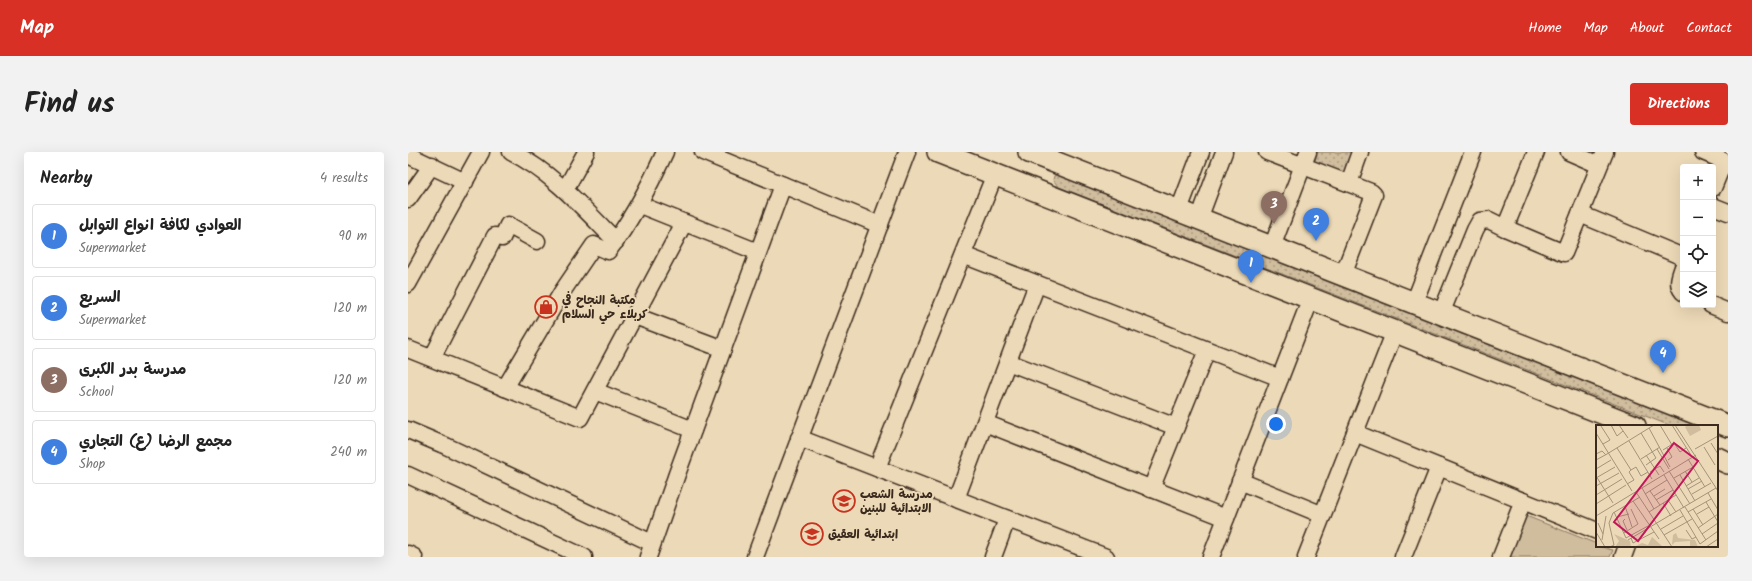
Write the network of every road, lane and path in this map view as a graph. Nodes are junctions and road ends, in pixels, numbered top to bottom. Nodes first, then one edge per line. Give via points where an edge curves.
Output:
1 (481, 152) edge
2 (512, 152) edge
3 (586, 152) edge
4 (665, 152) edge
5 (703, 152) edge
6 (907, 152) edge
7 (938, 152) edge
8 (1018, 152) edge
9 (1029, 152) edge
10 (1201, 152) edge
11 (1224, 152) edge
12 (1267, 152) edge
13 (1360, 152) edge
14 (1473, 152) edge
15 (1536, 152) edge
16 (1569, 152) edge
17 (1703, 152) edge
18 (408, 155) edge
19 (1602, 158) edge
20 (1305, 159) edge
21 (1052, 162) junction
22 (432, 165) junction
23 (998, 175) junction
24 (1716, 181) edge
25 (465, 182) junction
26 (1349, 183) junction
27 (783, 185) junction
28 (566, 190) junction
29 (1043, 192) junction
30 (408, 199) edge
31 (640, 205) junction
32 (1716, 207) edge
33 (1179, 210) junction
34 (1728, 212) edge
35 (1580, 214) junction
36 (1199, 218) junction
37 (684, 223) junction
38 (880, 225) junction
39 (1505, 228) junction
40 (616, 240) junction
41 (537, 241) dead end
42 (1272, 247) junction
43 (758, 252) junction
44 (962, 255) junction
45 (1680, 256) edge
46 (1343, 275) junction
47 (1680, 275) edge
48 (408, 284) edge
49 (1037, 284) junction
50 (1680, 288) edge
51 (1311, 298) junction
52 (1414, 303) junction
53 (1716, 307) edge
54 (1728, 312) edge
55 (1442, 314) junction
56 (635, 316) junction
57 (1395, 331) junction
58 (408, 349) edge
59 (722, 349) junction
60 (1207, 350) junction
61 (432, 358) junction
62 (1008, 362) junction
63 (1280, 378) junction
64 (505, 388) junction
65 (595, 391) junction
66 (1692, 418) edge
67 (985, 423) junction
68 (1632, 425) edge
69 (1728, 426) edge
70 (1176, 427) junction
71 (408, 430) edge
72 (693, 430) junction
73 (1355, 433) junction
74 (799, 438) junction
75 (1718, 458) edge
76 (1728, 463) edge
77 (1439, 467) junction
78 (877, 468) junction
79 (408, 475) edge
80 (1240, 481) junction
81 (1151, 489) junction
82 (956, 499) junction
83 (1523, 501) junction
84 (1323, 515) junction
85 (1226, 518) junction
86 (1008, 519) junction
87 (1596, 531) edge
88 (1627, 547) edge
89 (650, 550) edge
90 (1079, 552) edge
91 (408, 554) edge
92 (414, 557) edge
93 (584, 557) edge
94 (754, 557) edge
95 (993, 557) edge
96 (1106, 557) edge
97 (1211, 557) edge
98 (1306, 557) edge
99 (1403, 557) edge
100 (1501, 557) edge
101 (1623, 557) edge

1 - 25 street
2 - 28 street
3 - 28 street
4 - 31 street
5 - 27 street
6 - 38 street
7 - 23 main road
8 - 23 main road via 1018,168 1011,175
9 - 21 main road
10 - 33 street
11 - 36 street
12 - 20 street
13 - 26 street
14 - 52 street
15 - 39 street
16 - 19 street
17 - 24 street via 1724,161
18 - 22 street
19 - 35 street
20 - 26 street
20 - 42 street
21 - 29 main road via 1041,164 1035,173 1035,184
21 - 33 main road
22 - 25 street
22 - 30 street
23 - 29 main road
23 - 44 street
25 - 48 street
26 - 46 street via 1374,195
27 - 38 street
27 - 43 street
28 - 40 street
29 - 51 main road
31 - 37 street
31 - 40 street
32 - 34 street
33 - 36 main road
35 - 39 street via 1564,253
35 - 45 street
36 - 42 main road
37 - 43 street
37 - 56 street
38 - 74 street
39 - 55 street via 1489,220 1480,222
40 - 64 street via 608,251 594,245 562,292
41 - 61 street via 508,225 502,238 495,236
42 - 46 main road
43 - 59 street
44 - 49 street
44 - 78 street
46 - 52 main road
47 - 50 street
49 - 60 street
49 - 62 street
51 - 57 main road
51 - 63 street
52 - 55 main road
53 - 54 street
55 - 66 main road
56 - 59 street
56 - 65 street
57 - 68 main road
57 - 73 street
58 - 61 street
59 - 72 street
60 - 63 street
60 - 70 street
61 - 64 street
62 - 67 street
62 - 70 street
63 - 80 street
64 - 65 street via 580,418
65 - 72 street
66 - 69 main road
67 - 81 street
67 - 82 street
70 - 81 street
71 - 89 street via 446,446
72 - 89 street
73 - 77 street
73 - 84 street
74 - 78 street
74 - 94 street
75 - 76 main road
77 - 83 street
77 - 99 street
78 - 82 street
79 - 93 street
80 - 84 street
80 - 85 street
81 - 85 street
82 - 86 street
83 - 87 street
83 - 100 street
84 - 98 street
85 - 97 street
86 - 90 street
86 - 95 street
88 - 101 street
90 - 96 street
91 - 92 street

